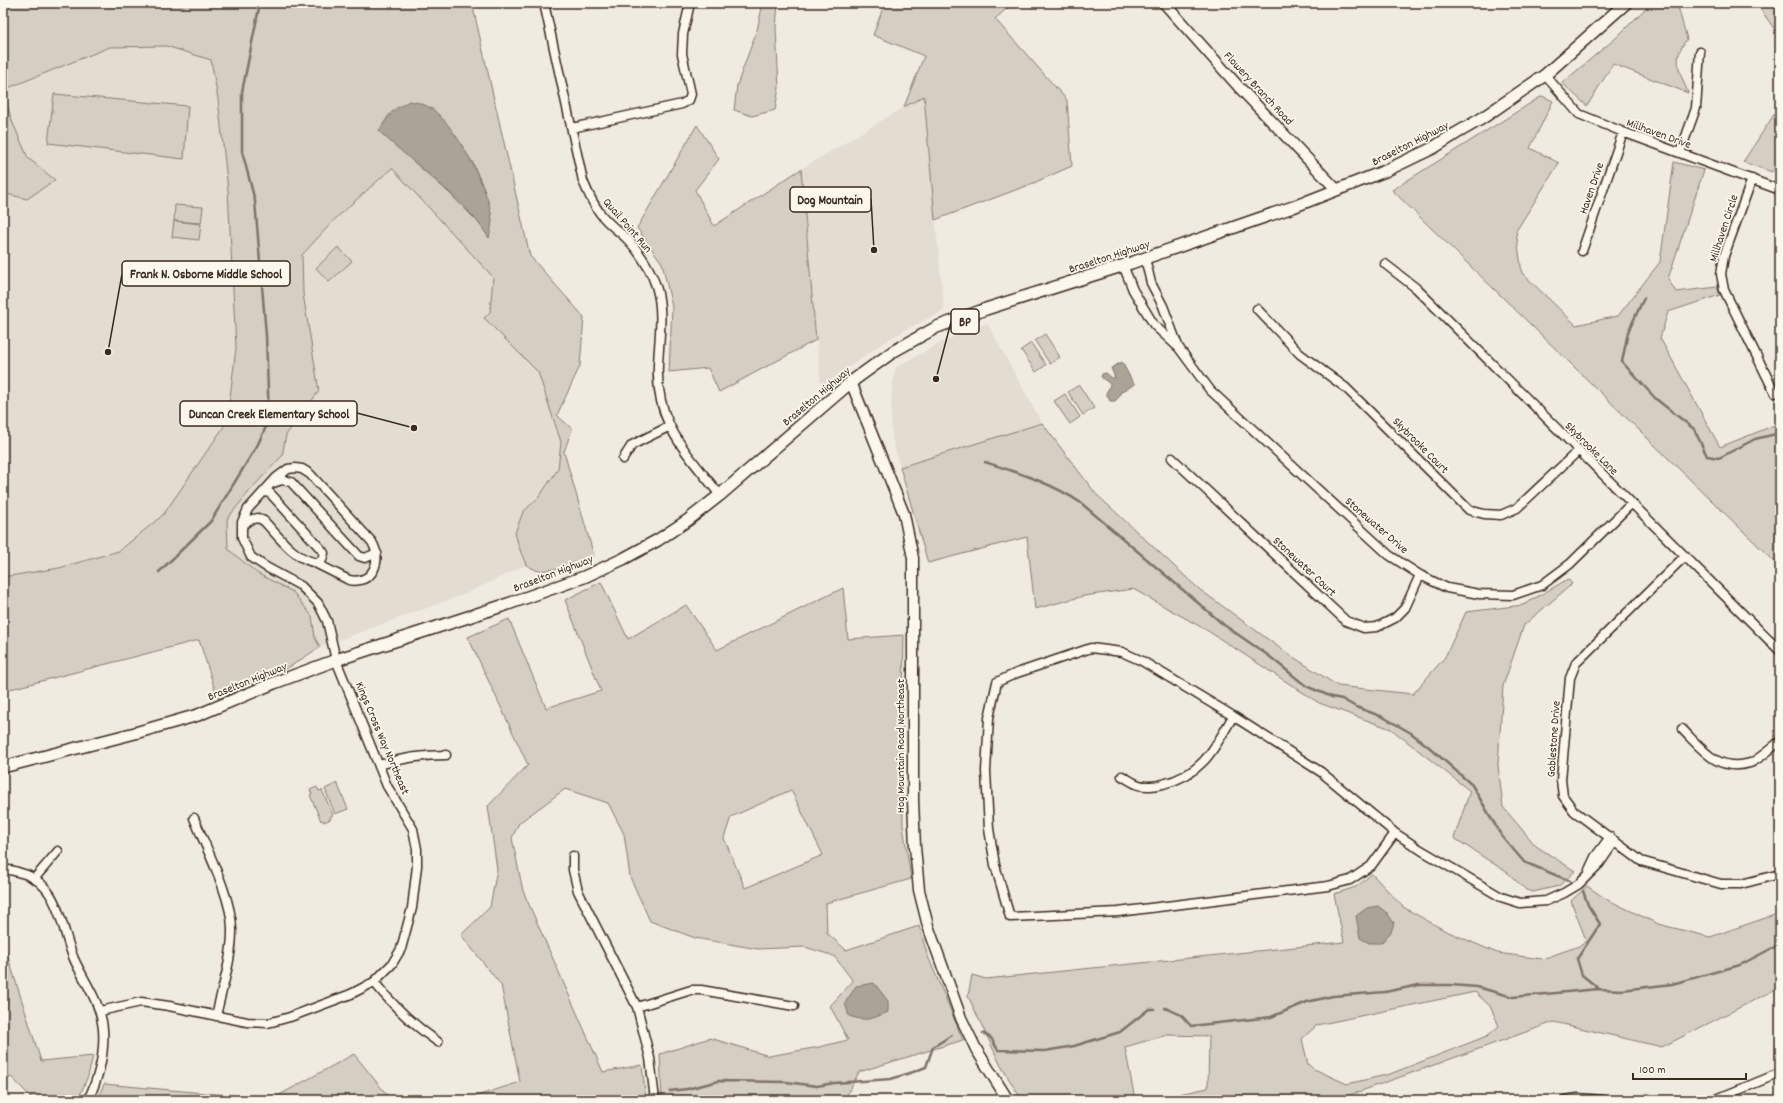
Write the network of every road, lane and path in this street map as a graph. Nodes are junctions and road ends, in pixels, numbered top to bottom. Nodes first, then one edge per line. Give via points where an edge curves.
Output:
1 (544, 3) edge
2 (690, 3) edge
3 (1164, 3) edge
4 (1626, 3) edge
5 (1700, 52) dead end
6 (1545, 75) junction
7 (572, 128) junction
8 (1623, 132) junction
9 (1680, 154) junction
10 (1752, 179) junction
11 (1337, 190) junction
12 (1780, 190) edge
13 (1582, 251) dead end
14 (1145, 258) junction
15 (1385, 264) dead end
16 (1123, 266) junction
17 (1257, 309) dead end
18 (1179, 348) junction
19 (851, 382) junction
20 (1775, 393) dead end
21 (670, 426) junction
22 (1578, 451) junction
23 (1172, 458) dead end
24 (623, 459) dead end
25 (273, 481) junction
26 (265, 492) junction
27 (720, 495) junction
28 (1631, 504) junction
29 (242, 526) junction
30 (377, 553) junction
31 (1684, 557) junction
32 (313, 562) junction
33 (1420, 575) junction
34 (1780, 651) edge
35 (336, 660) junction
36 (1233, 716) junction
37 (1682, 729) dead end
38 (1780, 741) edge
39 (446, 755) dead end
40 (379, 765) junction
41 (3, 767) edge
42 (1122, 776) dead end
43 (194, 818) dead end
44 (1395, 833) junction
45 (1612, 840) junction
46 (58, 851) dead end
47 (573, 856) dead end
48 (3, 870) edge
49 (1780, 874) edge
50 (34, 880) junction
51 (374, 982) junction
52 (637, 1006) junction
53 (794, 1006) dead end
54 (100, 1011) junction
55 (216, 1016) junction
56 (438, 1042) dead end
57 (1780, 1073) edge
58 (88, 1100) edge
59 (655, 1100) edge
60 (1008, 1100) edge
61 (1565, 1100) edge
62 (1603, 1100) edge
63 (1714, 1100) edge

1 - 7 street, Quail Point Run
2 - 7 street via 683,34 682,54 691,94 688,100 682,104
3 - 11 street, Flowery Branch Road via 1238,86
4 - 6 main road, Braselton Highway
5 - 9 street via 1696,108
6 - 8 street, Millhaven Drive via 1579,114
6 - 11 main road, Braselton Highway via 1433,148
7 - 21 street, Quail Point Run via 583,181 590,199 600,214 637,250 656,287 661,310 659,392 662,410
8 - 9 street, Millhaven Drive
8 - 13 street, Haven Drive
9 - 10 street, Millhaven Drive
10 - 12 street, Millhaven Drive
10 - 20 street, Millhaven Circle via 1724,256 1721,274 1724,290
11 - 14 main road, Braselton Highway
14 - 16 main road, Braselton Highway
14 - 18 street, Stonewater Drive via 1150,283 1163,306
15 - 22 street, Skybrooke Lane via 1416,288
16 - 18 street, Stonewater Drive via 1154,325
16 - 19 main road, Braselton Highway via 937,327 894,351
17 - 22 street, Skybrooke Court via 1300,354 1346,388 1469,510 1501,515 1518,508
18 - 33 street, Stonewater Drive via 1210,390 1389,555
19 - 27 main road, Braselton Highway
19 - 60 street, Hog Mountain Road Northeast via 904,514 913,558 913,800 919,890 928,926 961,1018 976,1049
21 - 24 street via 632,445
21 - 27 street, Quail Point Run via 688,455
22 - 28 street, Skybrooke Lane
23 - 33 street, Stonewater Court via 1346,621 1364,628 1377,627 1395,618 1405,608
25 - 26 street
25 - 30 street via 291,482 359,556 365,558
25 - 30 street via 288,469 302,469 310,474 372,542
26 - 29 street via 248,509
26 - 32 street via 270,494 324,553 322,560
27 - 35 main road, Braselton Highway via 658,540 584,577
28 - 31 street, Skybrooke Lane
28 - 33 street, Stonewater Drive via 1570,564 1542,585 1513,595 1479,594 1447,588
29 - 32 street via 249,520 258,518 264,521 297,554
29 - 35 street, Kings Cross Way Northeast via 242,538 251,556 301,586 318,603 327,621
30 - 32 street via 378,559 370,574 355,581
31 - 34 street, Skybrooke Lane
31 - 45 street, Gablestone Drive via 1576,663 1570,678 1561,780 1563,796 1574,811
35 - 40 street, Kings Cross Way Northeast
35 - 41 main road, Braselton Highway via 198,715 136,734
36 - 42 street via 1211,753 1196,769 1176,781 1157,786 1139,785
36 - 44 street via 1321,772
36 - 44 street via 1142,661 1109,649 1091,648 997,682 989,718 986,770 989,829 995,865 1010,917 1118,912 1328,886 1350,880 1370,866
37 - 38 street via 1710,757 1728,766 1750,763
39 - 40 street via 400,758
40 - 51 street, Kings Cross Way Northeast via 387,786 412,829 417,860 412,908 401,950 392,964
43 - 55 street via 228,901 232,930 230,953
44 - 45 street via 1501,897 1520,903 1546,901 1579,884 1600,863
45 - 49 street, Gablestone Drive via 1641,861 1721,884 1741,884
46 - 50 street
47 - 52 street via 578,891
48 - 50 street via 26,874
50 - 54 street via 43,885 53,897 70,948
51 - 55 street, Kings Cross Way Northeast via 352,994 268,1023
51 - 56 street via 397,1010
52 - 53 street via 691,990
52 - 59 street via 650,1058
54 - 55 street, Kings Cross Way Northeast via 141,1002
54 - 58 street via 103,1060
57 - 63 street
61 - 62 street

